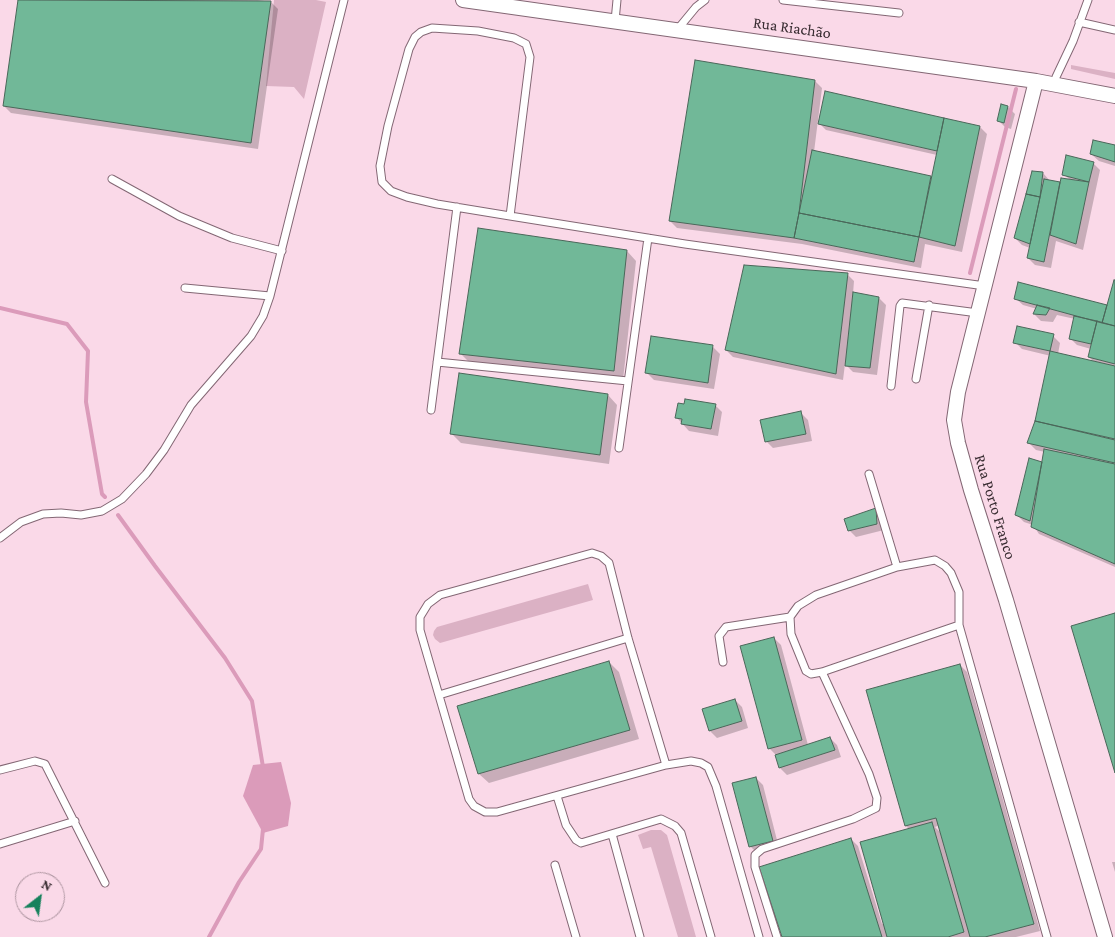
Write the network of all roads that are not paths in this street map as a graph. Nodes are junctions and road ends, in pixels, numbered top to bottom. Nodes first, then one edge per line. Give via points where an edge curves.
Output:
1 (344, 0) edge
2 (463, 0) edge
3 (617, 0) edge
4 (704, 0) edge
5 (783, 0) edge
6 (1088, 0) edge
7 (899, 13) dead end
8 (615, 21) junction
9 (1080, 22) junction
10 (677, 30) junction
11 (1115, 30) edge
12 (1036, 81) junction
13 (1054, 84) junction
14 (1115, 96) edge
15 (112, 179) dead end
16 (457, 207) junction
17 (510, 216) junction
18 (648, 238) junction
19 (282, 251) junction
20 (985, 286) junction
21 (185, 288) dead end
22 (270, 296) junction
23 (929, 306) junction
24 (978, 313) junction
25 (438, 362) junction
26 (916, 379) dead end
27 (628, 381) junction
28 (891, 386) dead end
29 (431, 410) dead end
30 (619, 448) dead end
31 (869, 474) dead end
32 (0, 538) edge
33 (897, 567) junction
34 (790, 617) junction
35 (959, 625) junction
36 (628, 638) junction
37 (723, 662) dead end
38 (822, 672) junction
39 (439, 694) junction
40 (666, 766) junction
41 (0, 770) edge
42 (557, 796) junction
43 (75, 821) junction
44 (612, 834) junction
45 (0, 844) edge
46 (555, 865) dead end
47 (105, 883) dead end
48 (576, 937) edge
49 (640, 937) edge
50 (710, 937) edge
51 (759, 937) edge
52 (777, 937) edge
53 (1047, 937) edge
54 (1105, 937) edge

1 - 19 lane
2 - 8 street, Rua Riachão
3 - 8 lane
4 - 10 lane
5 - 7 lane
6 - 9 lane
8 - 10 street, Rua Riachão
9 - 11 lane
9 - 13 lane
10 - 12 street, Rua Riachão
12 - 13 street, Rua Riachão
12 - 20 street, Rua Porto Franco
13 - 14 street, Rua Riachão
15 - 19 lane via 232,238
16 - 17 lane
16 - 17 lane via 407,198 382,182 380,166 388,126 409,49 415,37 432,28 478,31 514,38 526,44 530,57
16 - 25 lane
17 - 18 lane
18 - 20 lane
18 - 27 lane
19 - 22 lane
20 - 24 street, Rua Porto Franco
21 - 22 lane
22 - 32 lane via 251,336 192,405 164,450 122,499 102,511 81,515 43,514 21,522
23 - 24 lane
23 - 26 lane
23 - 28 lane via 907,302 900,306
24 - 54 street, Rua Porto Franco via 958,392 954,420 958,443
25 - 27 lane
25 - 29 lane
27 - 30 lane
31 - 33 lane
33 - 34 lane via 816,596 798,606
33 - 35 lane via 935,560 945,566 959,592
34 - 37 lane via 726,627 719,636
34 - 38 lane via 791,634 803,666 811,674
35 - 38 lane
35 - 53 lane
36 - 39 lane
36 - 39 lane via 609,563 592,553 440,595 428,604 420,617 420,630
36 - 40 lane
38 - 52 lane via 869,774 877,803 876,808 853,819 762,849 756,856 755,867
39 - 42 lane via 468,799 474,806 485,812 497,812
40 - 42 lane
40 - 51 lane via 691,761 708,768
41 - 43 lane via 35,760 46,764
42 - 44 lane via 566,825 576,840 581,843
43 - 45 lane
43 - 47 lane
44 - 49 lane
44 - 50 lane via 660,820 675,826 681,833
46 - 48 lane

